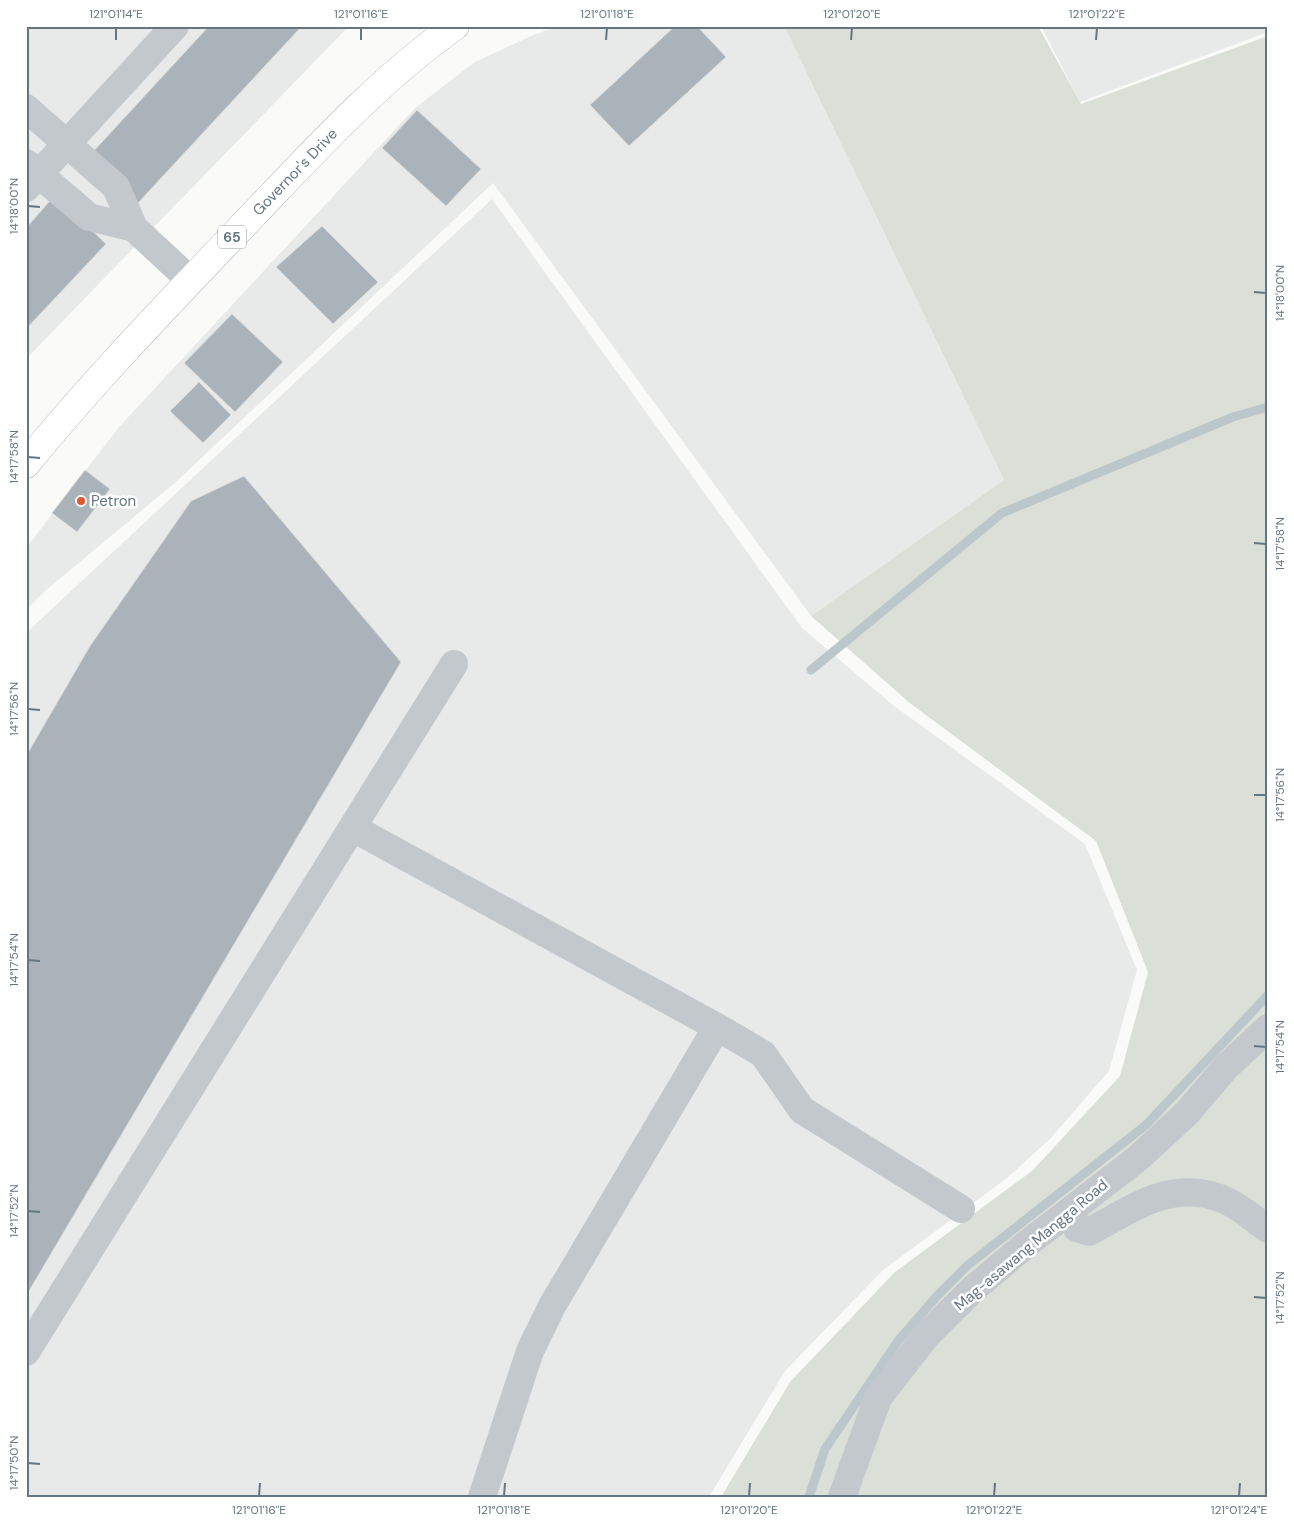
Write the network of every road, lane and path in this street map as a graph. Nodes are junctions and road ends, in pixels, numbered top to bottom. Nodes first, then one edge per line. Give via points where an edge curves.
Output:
1 (175, 26) edge
2 (455, 26) edge
3 (26, 108) edge
4 (68, 144) junction
5 (30, 175) edge
6 (134, 228) junction
7 (190, 280) junction
8 (26, 464) edge
9 (454, 664) dead end
10 (353, 828) junction
11 (717, 1027) junction
12 (1268, 1028) edge
13 (961, 1209) dead end
14 (1070, 1210) junction
15 (1268, 1229) edge
16 (26, 1352) edge
17 (482, 1497) edge
18 (842, 1497) edge

1 - 4 street
2 - 7 highway, Governor's Drive / 65 via 422,49 349,116
3 - 4 street
4 - 5 street
4 - 6 street via 116,188
5 - 6 street via 89,217
6 - 7 street
7 - 8 highway, Governor's Drive / 65
9 - 10 street
10 - 11 street
10 - 16 street
11 - 13 street via 763,1054 802,1110
11 - 17 street via 552,1306 530,1351
12 - 14 street, Mag-asawang Mangga Road via 1226,1067 1187,1113 1137,1159
14 - 15 street via 1077,1228 1089,1232 1153,1198 1189,1191 1229,1202
14 - 18 street, Mag-asawang Mangga Road via 972,1290 926,1336 878,1398

